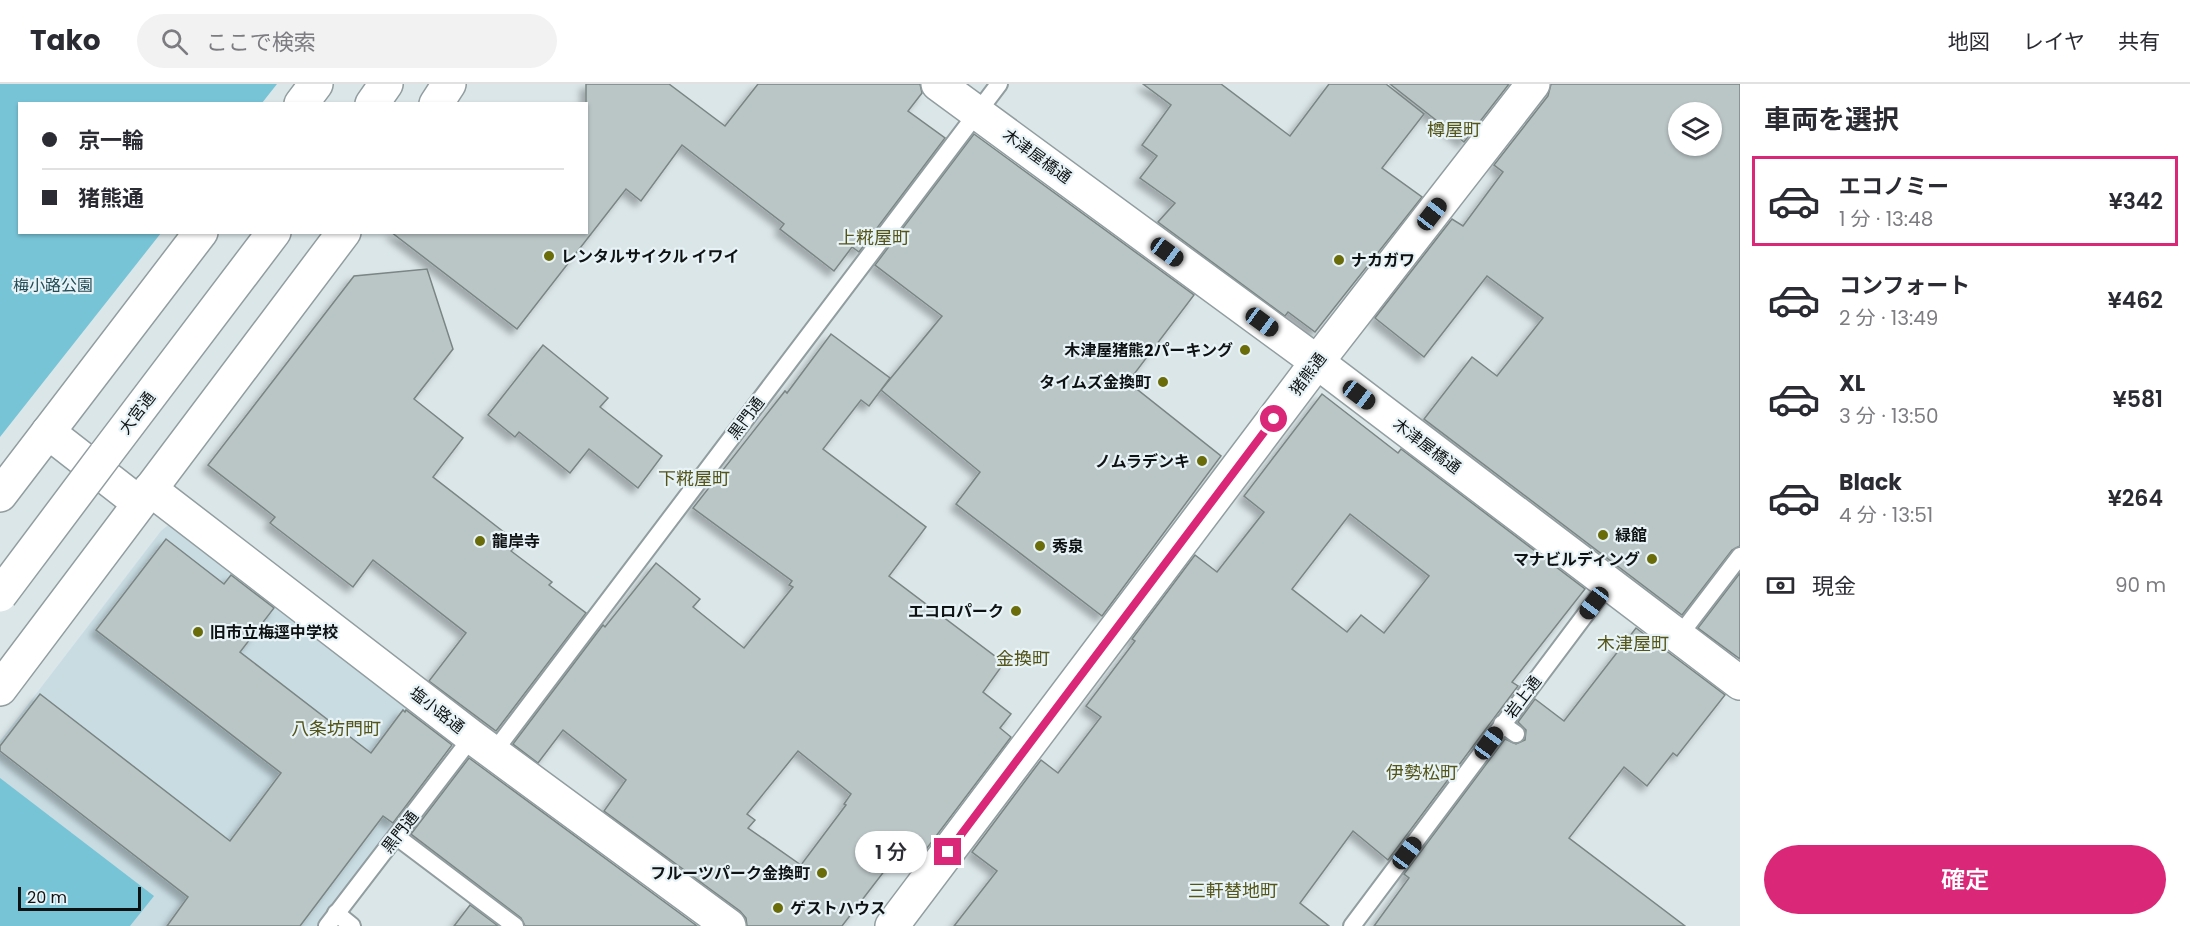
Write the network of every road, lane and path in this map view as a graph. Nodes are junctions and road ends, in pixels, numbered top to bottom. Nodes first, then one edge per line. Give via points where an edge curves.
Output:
1 (316, 84) edge
2 (386, 84) edge
3 (450, 84) edge
4 (938, 84) edge
5 (999, 84) edge
6 (1533, 84) edge
7 (302, 102) edge
8 (373, 102) edge
9 (437, 102) edge
10 (977, 113) junction
11 (199, 234) edge
12 (272, 234) edge
13 (342, 234) edge
14 (1317, 362) junction
15 (48, 432) junction
16 (0, 495) edge
17 (144, 496) junction
18 (1740, 556) edge
19 (1609, 583) junction
20 (0, 595) edge
21 (1679, 636) junction
22 (1740, 683) edge
23 (0, 689) edge
24 (483, 745) junction
25 (397, 837) junction
26 (331, 920) edge
27 (352, 926) edge
28 (515, 926) edge
29 (729, 926) edge
30 (892, 926) edge
31 (1352, 926) edge

1 - 7 street
2 - 8 street
3 - 9 street
4 - 10 street, 木津屋橋通
5 - 10 lane, 黒門通
6 - 14 street, 猪熊通
10 - 14 street, 木津屋橋通
10 - 24 lane, 黒門通
11 - 15 street
12 - 20 street, 大宮通, bridge
13 - 17 street
14 - 19 street, 木津屋橋通
14 - 30 street, 猪熊通
15 - 16 street
15 - 17 street, 塩小路通
17 - 23 street
17 - 24 street, 塩小路通
18 - 21 lane
19 - 21 street, 木津屋橋通
19 - 31 lane, 岩上通 via 1509,729
21 - 22 street, 木津屋橋通
24 - 25 lane, 黒門通
24 - 29 street, 塩小路通
25 - 26 lane, 黒門通
25 - 28 lane
26 - 27 lane

